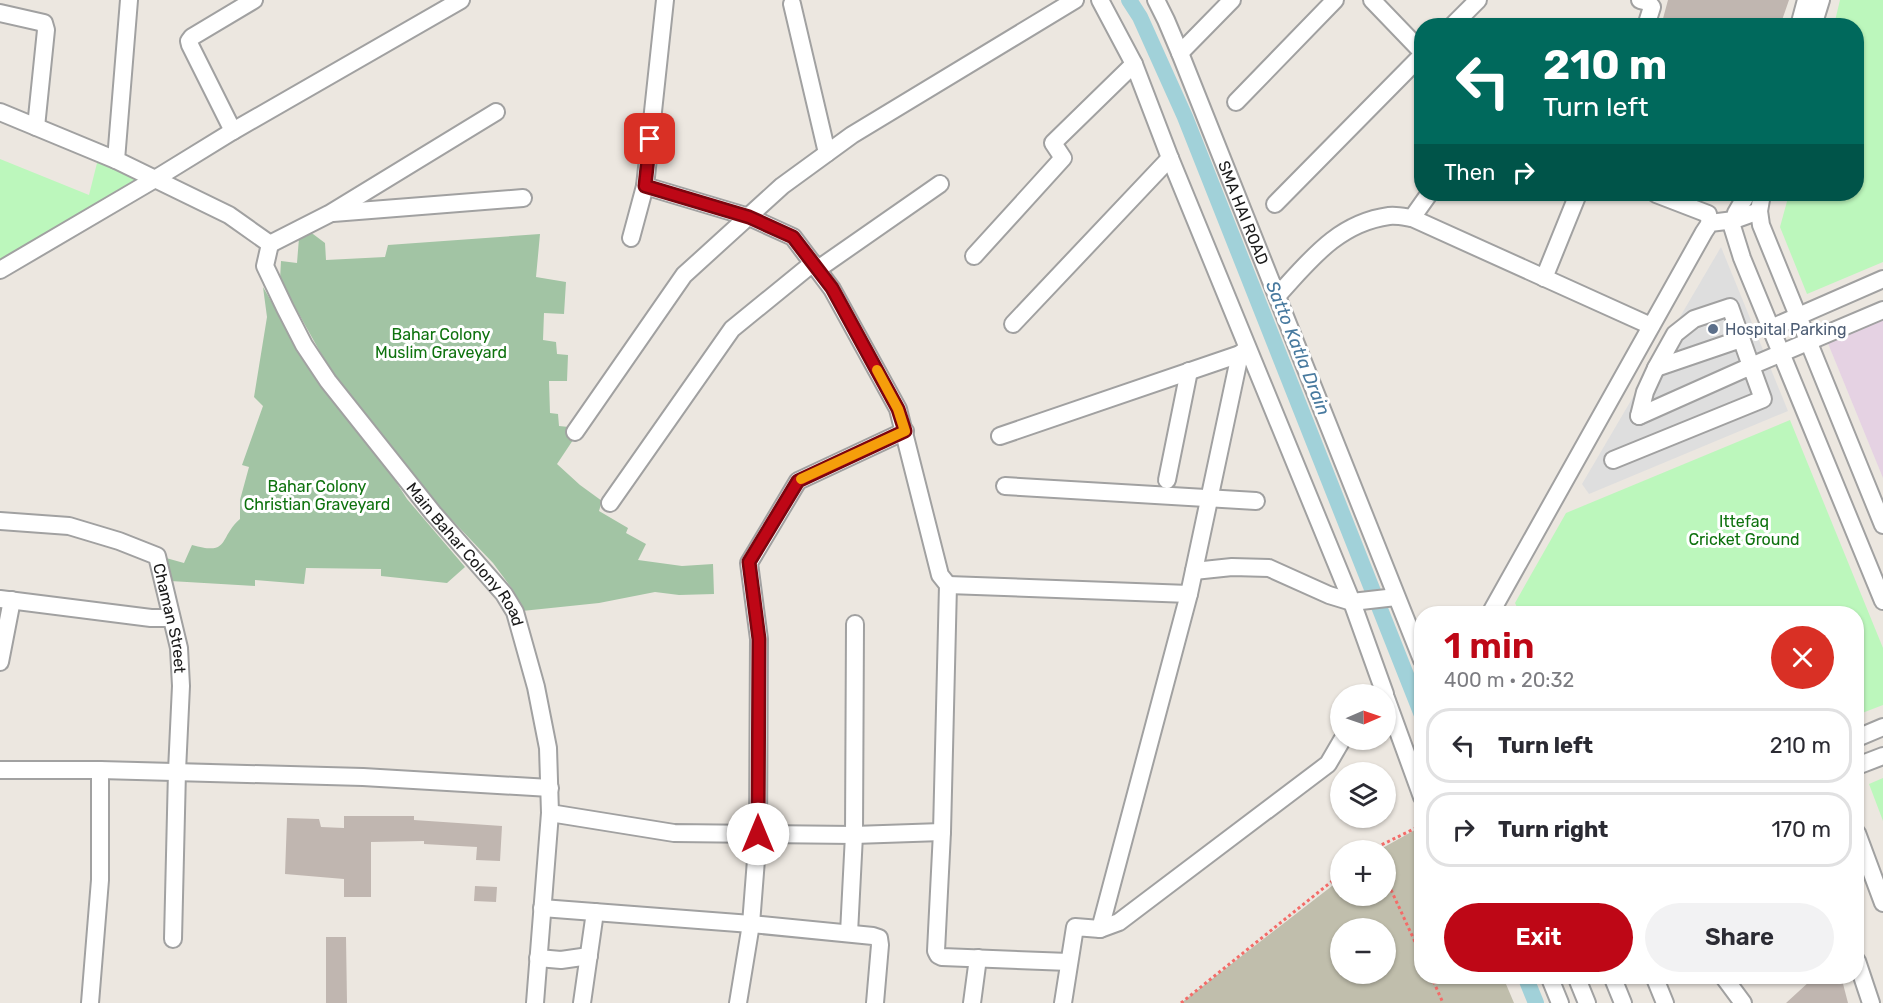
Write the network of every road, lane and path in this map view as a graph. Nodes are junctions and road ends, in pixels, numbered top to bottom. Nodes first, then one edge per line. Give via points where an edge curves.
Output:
1 (129, 0) edge
2 (254, 0) edge
3 (461, 0) edge
4 (664, 0) edge
5 (1075, 0) edge
6 (1100, 0) edge
7 (1156, 0) edge
8 (1232, 0) edge
9 (1335, 0) edge
10 (1372, 0) edge
11 (1478, 0) edge
12 (1640, 0) edge
13 (1806, 0) edge
14 (1821, 0) edge
15 (792, 4) dead end
16 (3, 9) edge
17 (1460, 18) edge
18 (1649, 18) edge
19 (1801, 18) edge
20 (1815, 18) edge
21 (1414, 45) edge
22 (1180, 53) junction
23 (1414, 61) edge
24 (1134, 63) junction
25 (1236, 102) dead end
26 (0, 112) edge
27 (496, 112) dead end
28 (36, 127) junction
29 (233, 131) junction
30 (827, 153) junction
31 (1170, 158) junction
32 (116, 160) junction
33 (155, 179) junction
34 (940, 184) dead end
35 (645, 186) junction
36 (523, 198) dead end
37 (1424, 201) edge
38 (1575, 201) edge
39 (1674, 201) edge
40 (1744, 201) edge
41 (1761, 201) edge
42 (1275, 204) dead end
43 (1759, 211) junction
44 (329, 214) junction
45 (749, 217) junction
46 (1412, 218) junction
47 (1734, 220) junction
48 (1710, 223) junction
49 (631, 238) dead end
50 (270, 244) junction
51 (974, 256) dead end
52 (815, 266) junction
53 (0, 270) edge
54 (1544, 278) junction
55 (1883, 279) edge
56 (1278, 295) junction
57 (1883, 310) edge
58 (1799, 316) junction
59 (1013, 324) dead end
60 (1651, 326) junction
61 (1770, 328) junction
62 (1741, 339) junction
63 (1809, 341) junction
64 (1244, 351) junction
65 (1780, 353) junction
66 (1751, 366) junction
67 (1656, 368) junction
68 (1189, 371) junction
69 (905, 431) junction
70 (575, 432) dead end
71 (1000, 436) dead end
72 (1613, 460) dead end
73 (1167, 480) dead end
74 (1005, 486) dead end
75 (1209, 499) junction
76 (1256, 501) dead end
77 (610, 503) dead end
78 (0, 521) edge
79 (1883, 525) edge
80 (1194, 571) junction
81 (948, 585) junction
82 (1189, 594) junction
83 (1391, 597) junction
84 (6, 600) edge
85 (1883, 601) edge
86 (1358, 602) junction
87 (1494, 606) edge
88 (171, 618) junction
89 (855, 624) dead end
90 (1414, 644) edge
91 (0, 662) edge
92 (1382, 684) edge
93 (1396, 726) edge
94 (1883, 727) edge
95 (1864, 735) edge
96 (1336, 750) edge
97 (1883, 756) edge
98 (1864, 763) edge
99 (0, 770) edge
100 (100, 770) junction
101 (177, 771) junction
102 (1414, 775) edge
103 (550, 788) junction
104 (550, 813) junction
105 (1414, 829) edge
106 (942, 832) junction
107 (758, 834) junction
108 (854, 835) junction
109 (1392, 840) edge
110 (1864, 852) edge
111 (1330, 883) edge
112 (1396, 901) edge
113 (1883, 903) edge
114 (542, 908) junction
115 (596, 912) junction
116 (750, 924) junction
117 (1100, 929) junction
118 (849, 933) junction
119 (173, 939) dead end
120 (1414, 940) edge
121 (589, 956) junction
122 (538, 958) junction
123 (978, 958) junction
124 (1069, 962) junction
125 (1864, 982) edge
126 (1435, 984) edge
127 (1553, 984) edge
128 (1579, 984) edge
129 (1615, 984) edge
130 (1657, 984) edge
131 (1728, 984) edge
132 (90, 1003) edge
133 (535, 1003) edge
134 (582, 1003) edge
135 (738, 1003) edge
136 (875, 1003) edge
137 (972, 1003) edge
138 (1063, 1003) edge
139 (1181, 1003) edge
140 (1443, 1003) edge
141 (1560, 1003) edge
142 (1587, 1003) edge
143 (1623, 1003) edge
144 (1665, 1003) edge
145 (1743, 1003) edge
146 (1871, 1003) edge

1 - 32 street
2 - 29 street via 189,41
3 - 29 street
4 - 35 street
5 - 30 street
6 - 24 street
7 - 22 street, SMA HAI ROAD
8 - 22 street
9 - 25 street
10 - 21 street
11 - 17 street
12 - 18 street via 1652,7
13 - 19 street
14 - 20 street
15 - 30 street
16 - 28 street via 44,23 46,30
22 - 56 street, SMA HAI ROAD
23 - 42 street
24 - 31 street
24 - 51 street via 1053,143 1063,158
26 - 28 street
27 - 44 street
28 - 32 street
29 - 33 street
30 - 45 street via 782,186
31 - 59 street
31 - 64 street
32 - 33 street
33 - 50 street via 229,215
33 - 53 street
34 - 52 street
35 - 45 street
35 - 49 street
36 - 44 street
37 - 46 street
38 - 54 street
39 - 48 street via 1708,214
40 - 47 street
41 - 43 street
43 - 47 street
43 - 58 street
44 - 50 street
45 - 52 street via 793,237
45 - 70 street via 684,275
46 - 54 street
46 - 56 street via 1390,215 1344,231 1319,249
47 - 48 street
47 - 61 street via 1733,233
48 - 60 street
50 - 103 street, Main Bahar Colony Road via 265,266 299,336 322,372 515,612 536,687 548,748
52 - 69 street via 832,288 898,409
52 - 77 street via 732,329
54 - 60 street
55 - 58 street
56 - 83 street, SMA HAI ROAD
57 - 63 street
58 - 61 street
58 - 63 street
60 - 87 street
61 - 65 street
62 - 66 street
62 - 67 street
62 - 67 street via 1730,307 1703,316 1675,334
63 - 65 street
63 - 79 street
64 - 68 street
64 - 75 street
64 - 86 street
65 - 66 street
65 - 85 street
66 - 67 street via 1639,416
66 - 72 street via 1763,399
68 - 71 street
68 - 73 street
69 - 81 street via 940,575
69 - 107 street via 798,481 749,562 759,639
74 - 75 street
75 - 76 street
75 - 80 street
78 - 88 street, Chaman Street via 69,526 157,556
80 - 82 street
80 - 86 street via 1269,568 1329,596
81 - 82 street
81 - 106 street
82 - 117 street
83 - 86 street
83 - 90 street, SMA HAI ROAD
84 - 88 street
84 - 91 street
86 - 92 street
88 - 101 street, Chaman Street via 179,648 181,686
89 - 108 street
93 - 102 street
94 - 95 street
96 - 117 street via 1328,764 1119,922
97 - 98 street
99 - 100 street
100 - 101 street
100 - 132 street via 100,880
101 - 103 street
101 - 119 street, Chaman Street
103 - 104 street, Main Bahar Colony Road
104 - 107 street via 674,833
104 - 114 street, Main Bahar Colony Road
105 - 109 path
106 - 108 street
106 - 123 street via 936,951 942,957
107 - 108 street
107 - 116 street
108 - 118 street
110 - 113 street
111 - 139 path
112 - 120 path
114 - 115 street
114 - 122 street, Main Bahar Colony Road
115 - 116 street
115 - 121 street
116 - 118 street
116 - 135 street
117 - 124 street via 1075,927
118 - 136 street via 879,938
121 - 122 street
121 - 134 street
122 - 133 street, Main Bahar Colony Road
123 - 124 street
123 - 137 street
124 - 138 street
125 - 146 street
126 - 140 path
127 - 141 street
128 - 142 street
129 - 143 street
130 - 144 street
131 - 145 street

